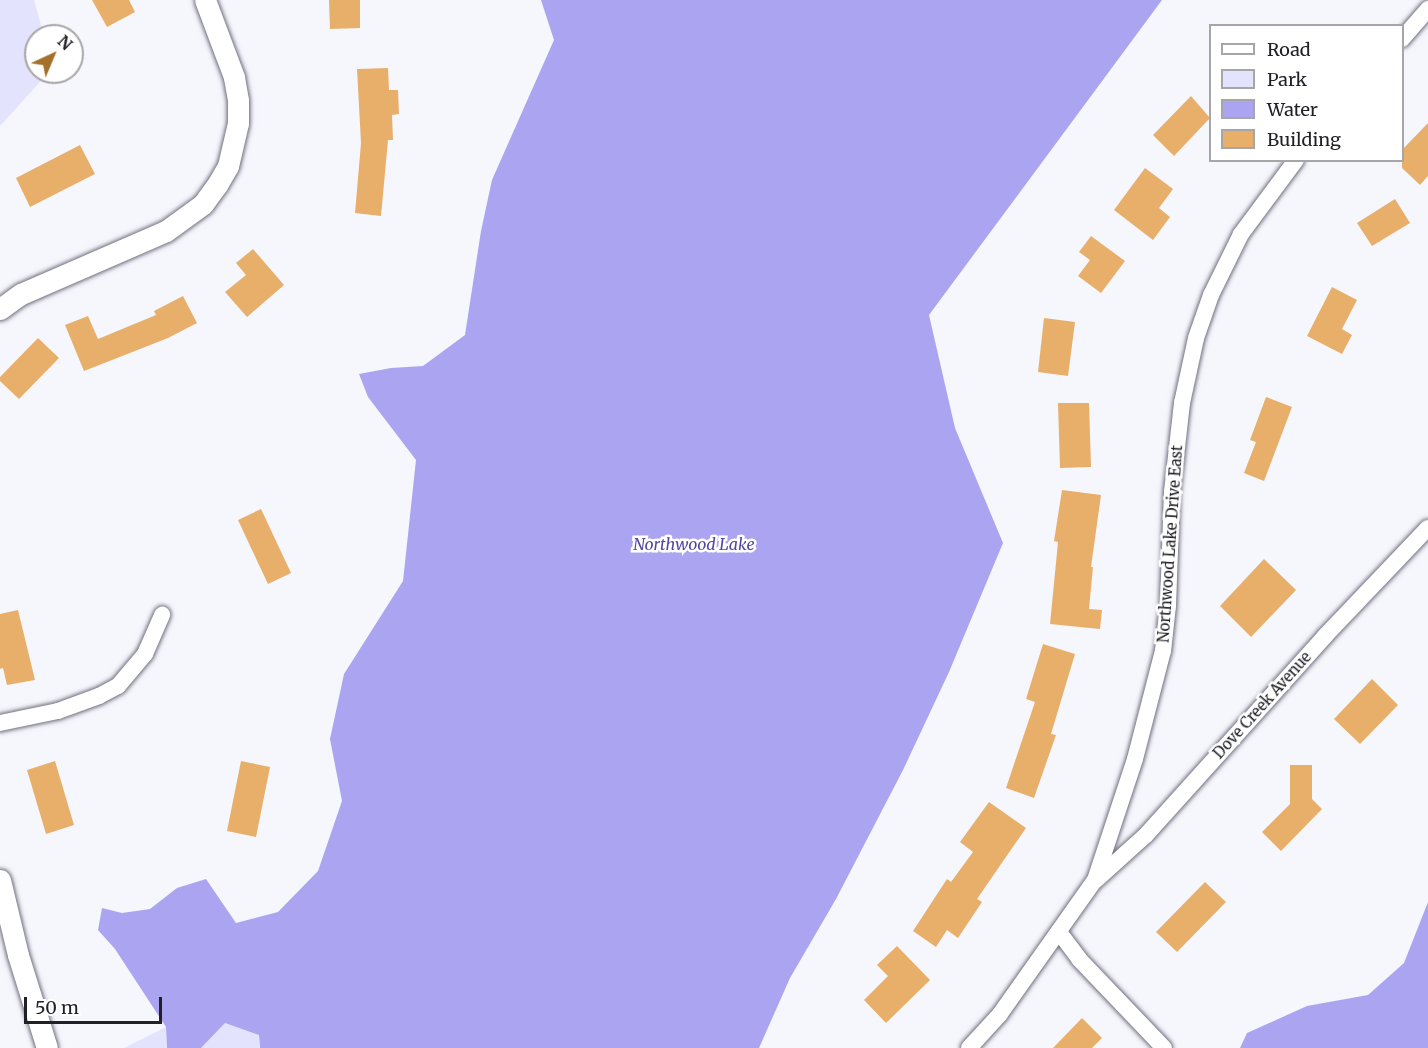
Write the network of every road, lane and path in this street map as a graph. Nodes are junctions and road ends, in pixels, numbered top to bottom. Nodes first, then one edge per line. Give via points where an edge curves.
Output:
1 (205, 0) edge
2 (1428, 9) edge
3 (1404, 37) edge
4 (1295, 162) edge
5 (0, 309) edge
6 (1428, 528) edge
7 (162, 615) dead end
8 (0, 723) edge
9 (0, 880) edge
10 (1095, 880) junction
11 (1059, 932) junction
12 (47, 1048) edge
13 (969, 1048) edge
14 (1164, 1048) edge

1 - 5 street via 234,77 238,100 238,123 228,165 217,185 203,204 166,231 21,294
2 - 3 street
4 - 10 street, Northwood Lake Drive East via 1241,234 1211,295 1196,338 1182,403 1172,492 1163,651 1135,759
6 - 10 street, Dove Creek Avenue via 1146,835
7 - 8 street via 145,654 118,686 58,711
9 - 12 street
10 - 11 street, Northwood Lake Drive East
11 - 13 street, Northwood Lake Drive East via 1000,1014
11 - 14 street via 1079,959

